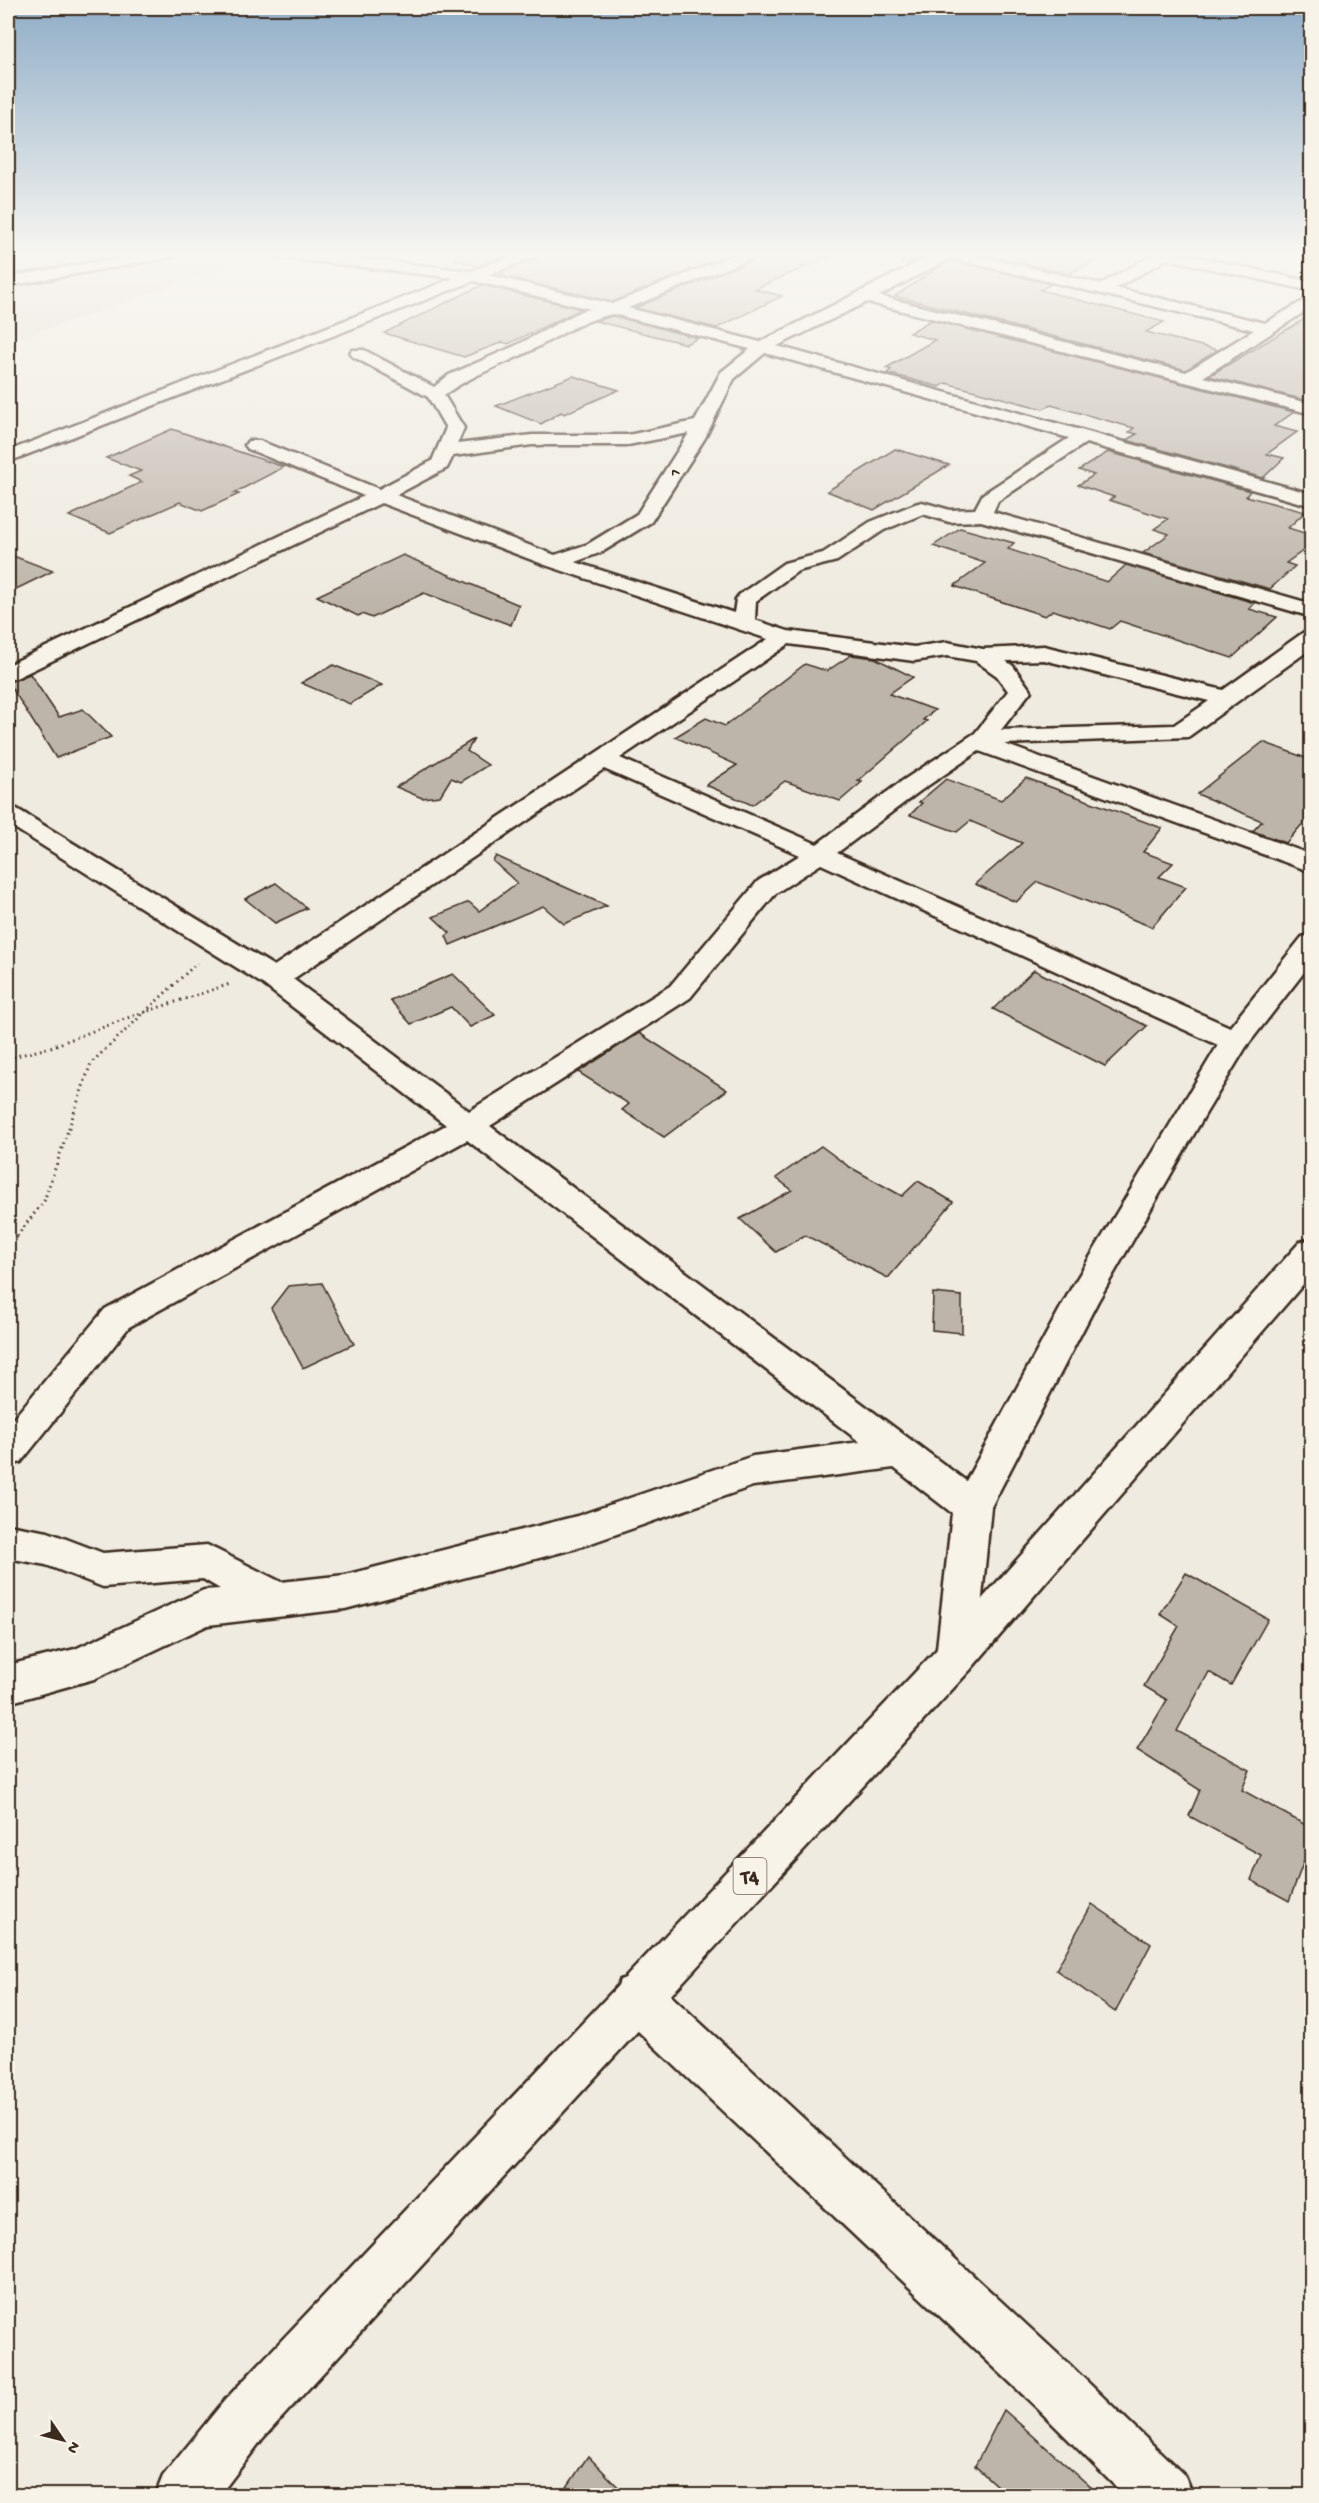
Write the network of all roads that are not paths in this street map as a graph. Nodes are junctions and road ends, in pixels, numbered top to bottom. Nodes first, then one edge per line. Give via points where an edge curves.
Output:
1 (233, 370) edge
2 (391, 370) edge
3 (475, 370) edge
4 (734, 370) edge
5 (843, 370) edge
6 (1156, 370) edge
7 (1202, 370) edge
8 (1189, 378) junction
9 (435, 394) junction
10 (1311, 409) edge
11 (702, 425) junction
12 (1082, 437) junction
13 (254, 445) dead end
14 (446, 451) junction
15 (8, 458) edge
16 (380, 496) junction
17 (1310, 498) edge
18 (982, 515) junction
19 (555, 562) junction
20 (1311, 611) edge
21 (744, 624) junction
22 (785, 637) junction
23 (1311, 637) edge
24 (983, 656) junction
25 (8, 673) edge
26 (1226, 698) junction
27 (979, 740) junction
28 (603, 760) junction
29 (8, 814) edge
30 (819, 854) junction
31 (1311, 864) edge
32 (1311, 943) edge
33 (269, 976) junction
34 (1235, 1041) junction
35 (468, 1126) junction
36 (1311, 1251) edge
37 (8, 1452) edge
38 (901, 1452) junction
39 (972, 1506) junction
40 (8, 1542) edge
41 (277, 1600) junction
42 (956, 1657) junction
43 (8, 1684) edge
44 (637, 1997) junction
45 (183, 2496) edge
46 (1165, 2496) edge

1 - 15 main road
2 - 9 main road
3 - 9 main road
4 - 11 main road, 1 via 727,376
5 - 12 main road
6 - 8 main road
7 - 8 main road
8 - 10 main road
9 - 14 main road via 455,428
11 - 14 main road via 628,440 532,440
11 - 19 main road, 1 via 644,518 595,548
12 - 17 main road
12 - 18 main road via 990,498
13 - 16 main road
14 - 16 main road via 440,464
16 - 19 main road
16 - 25 main road
18 - 20 main road
18 - 21 main road via 949,516 922,508 877,526 830,557 791,567 746,599
19 - 21 main road
21 - 22 main road
22 - 24 main road via 914,654 947,649
22 - 28 main road
23 - 26 main road
24 - 26 main road via 1044,653
24 - 27 main road via 1005,671 1020,691
26 - 27 main road via 1180,732
27 - 30 main road
27 - 31 main road
28 - 30 main road
28 - 33 main road
29 - 33 main road
30 - 34 main road
30 - 35 main road via 767,886 680,992
32 - 34 main road
33 - 35 main road
34 - 39 main road via 1084,1296
35 - 37 main road via 117,1318
35 - 38 main road
36 - 42 main road, T4
38 - 39 main road
38 - 41 main road via 753,1471 577,1532 345,1592
39 - 42 main road
40 - 41 main road via 48,1550 104,1570 207,1562
41 - 43 main road via 204,1608 80,1666
42 - 44 main road, T4
44 - 45 main road, T4 via 244,2419
44 - 46 main road

